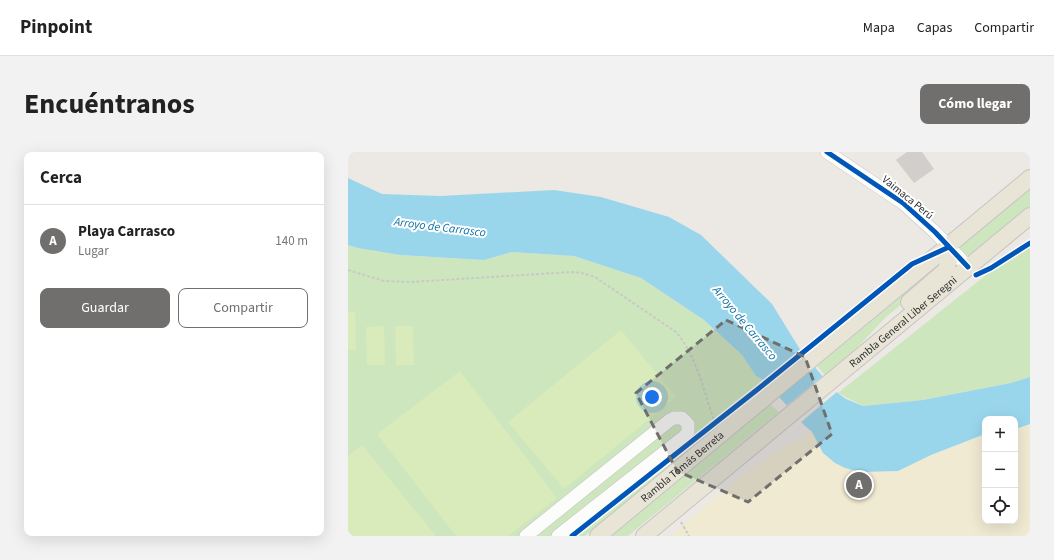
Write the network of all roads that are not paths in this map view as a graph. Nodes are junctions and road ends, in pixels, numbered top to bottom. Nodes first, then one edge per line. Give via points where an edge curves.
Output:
1 (827, 152) edge
2 (1030, 178) edge
3 (1030, 216) edge
4 (949, 246) junction
5 (968, 267) junction
6 (877, 343) junction
7 (526, 536) edge
8 (558, 536) edge
9 (598, 536) edge
10 (644, 536) edge

1 - 4 street, Vaimaca Perú via 904,203
2 - 4 main road
3 - 5 main road, Rambla General Liber Seregni
4 - 5 street, Vaimaca Perú
4 - 6 main road via 950,257 946,270 890,319
4 - 9 main road, Rambla Tomás Berreta
5 - 6 main road, Rambla General Liber Seregni
6 - 10 main road, Rambla General Liber Seregni
7 - 8 street via 670,420 682,418 688,424 685,436

